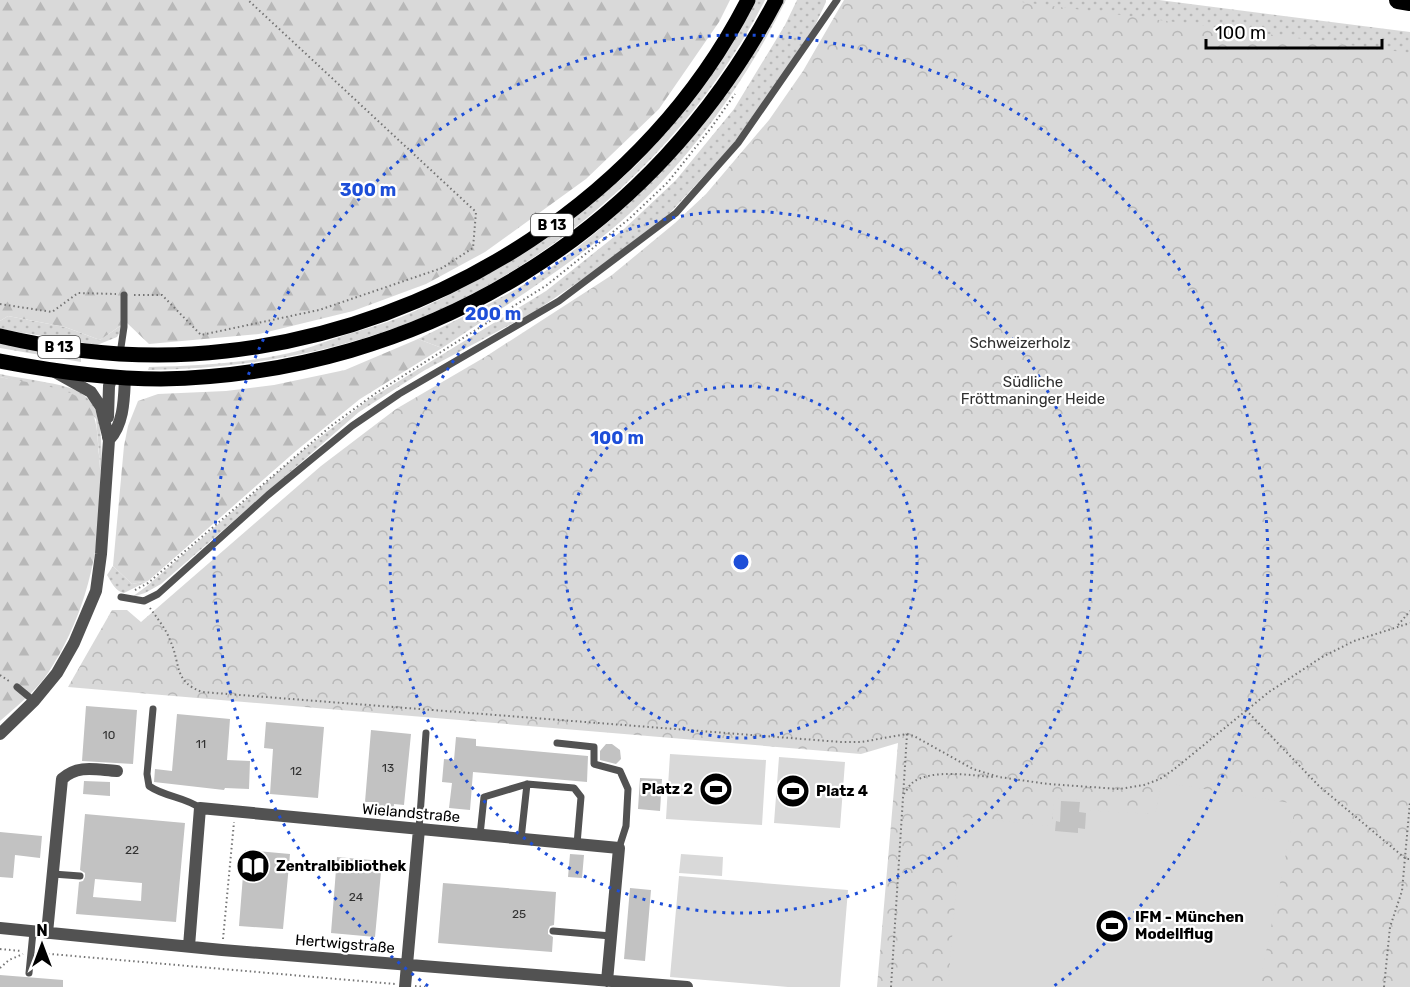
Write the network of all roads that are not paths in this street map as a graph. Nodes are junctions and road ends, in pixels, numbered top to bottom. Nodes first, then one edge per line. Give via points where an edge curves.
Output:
1 (747, 0) edge
2 (776, 0) edge
3 (837, 0) edge
4 (1398, 0) edge
5 (1410, 2) edge
6 (124, 295) road end
7 (0, 336) edge
8 (120, 354) junction
9 (0, 361) edge
10 (54, 371) junction
11 (118, 377) junction
12 (108, 440) junction
13 (121, 597) road end
14 (16, 687) road end
15 (34, 701) junction
16 (153, 709) dead end
17 (426, 733) dead end
18 (0, 734) edge
19 (557, 743) dead end
20 (117, 771) dead end
21 (527, 784) junction
22 (200, 808) junction
23 (419, 829) junction
24 (480, 835) junction
25 (521, 839) junction
26 (577, 844) junction
27 (619, 848) junction
28 (52, 874) junction
29 (80, 876) dead end
30 (0, 928) edge
31 (554, 931) dead end
32 (33, 932) junction
33 (47, 933) junction
34 (611, 936) junction
35 (189, 946) junction
36 (407, 964) junction
37 (29, 973) dead end
38 (607, 981) junction
39 (405, 986) edge
40 (654, 986) edge
41 (687, 987) edge

1 - 8 main road, B 13 via 702,75 649,140 562,218 497,261 381,316 326,332 225,351
2 - 11 main road, B 13 via 729,78 643,181 558,251 500,288 378,343 307,363 210,377
3 - 13 lane via 738,143 676,213 559,301 399,394 352,426 158,594 144,601
4 - 5 highway
6 - 8 lane
7 - 8 main road, B 13
8 - 11 main road
9 - 10 main road, B 13
10 - 11 main road, B 13
10 - 12 street via 91,392 101,407
11 - 12 street via 108,405
12 - 15 street via 96,591 74,643 57,673
14 - 15 lane
15 - 18 street
16 - 22 lane via 149,786 190,800
17 - 23 lane
19 - 27 lane via 594,747 594,764 620,771 628,789 626,826
20 - 28 street via 79,768 62,779
21 - 24 lane via 484,797
21 - 25 lane
21 - 26 lane via 574,788 581,797
22 - 23 street, Wielandstraße
22 - 35 street
23 - 24 street, Wielandstraße
23 - 36 street
24 - 25 street, Wielandstraße
25 - 26 street, Wielandstraße
26 - 27 street, Wielandstraße
27 - 34 street
28 - 29 lane
28 - 33 street
30 - 32 street, Hertwigstraße
31 - 34 lane
32 - 33 street, Hertwigstraße
32 - 37 lane
33 - 35 street, Hertwigstraße
34 - 38 street
35 - 36 street, Hertwigstraße
36 - 38 street, Hertwigstraße
36 - 39 street
38 - 40 street, Hertwigstraße
40 - 41 street, Hertwigstraße

